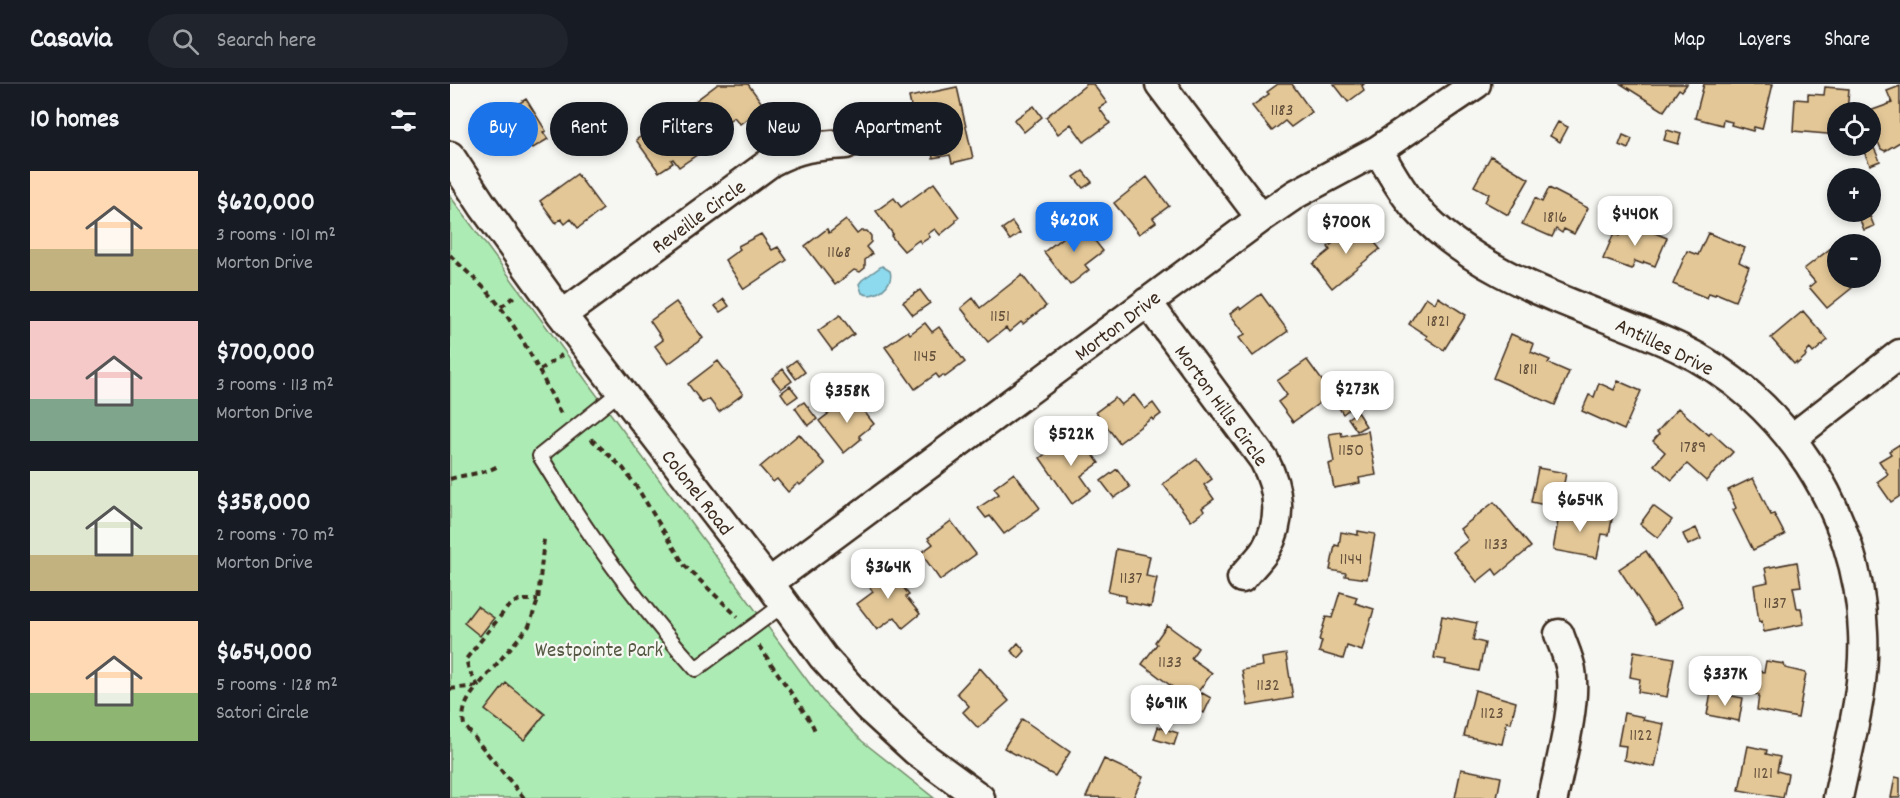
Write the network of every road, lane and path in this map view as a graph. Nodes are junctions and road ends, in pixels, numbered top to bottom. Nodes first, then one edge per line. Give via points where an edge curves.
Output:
1 (1160, 84) edge
2 (1476, 84) edge
3 (833, 145) edge
4 (1378, 150) junction
5 (450, 156) edge
6 (1261, 218) junction
7 (450, 255) edge
8 (519, 293) dead end
9 (1147, 302) junction
10 (501, 307) junction
11 (562, 315) junction
12 (564, 354) dead end
13 (1900, 354) edge
14 (540, 370) junction
15 (620, 392) junction
16 (562, 417) dead end
17 (587, 435) dead end
18 (1791, 439) junction
19 (498, 466) dead end
20 (450, 480) edge
21 (544, 538) dead end
22 (1242, 578) dead end
23 (776, 593) junction
24 (538, 600) junction
25 (741, 619) dead end
26 (1559, 634) dead end
27 (757, 643) dead end
28 (478, 686) junction
29 (450, 689) edge
30 (816, 733) dead end
31 (525, 798) edge
32 (980, 798) edge
33 (1553, 798) edge
34 (1838, 798) edge

1 - 6 street
2 - 4 street, Morton Drive
3 - 11 street, Reveille Circle via 791,151 771,162
4 - 6 street, Morton Drive
4 - 18 street, Antilles Drive via 1414,205 1460,246 1524,283 1710,365 1738,385
5 - 11 street, Colonel Road
6 - 9 street, Morton Drive
7 - 10 path
8 - 10 path
9 - 22 street, Morton Hills Circle via 1272,474 1277,491 1274,530 1265,550
9 - 23 street, Morton Drive
10 - 14 path
11 - 15 street, Colonel Road
12 - 14 path
13 - 18 street
14 - 16 path
15 - 23 street, Colonel Road
15 - 23 lane via 540,456 611,567 696,669
17 - 25 path via 623,468 686,566
18 - 34 street, Antilles Drive via 1829,498 1850,552 1861,598 1862,669
19 - 20 path via 489,472
21 - 24 path
23 - 32 street, Colonel Road via 823,657 867,706 916,751
24 - 28 path via 529,626
24 - 28 path via 519,600 507,608 466,658
26 - 33 street via 1572,684
27 - 30 path
28 - 29 path
28 - 31 path via 462,715 464,725

